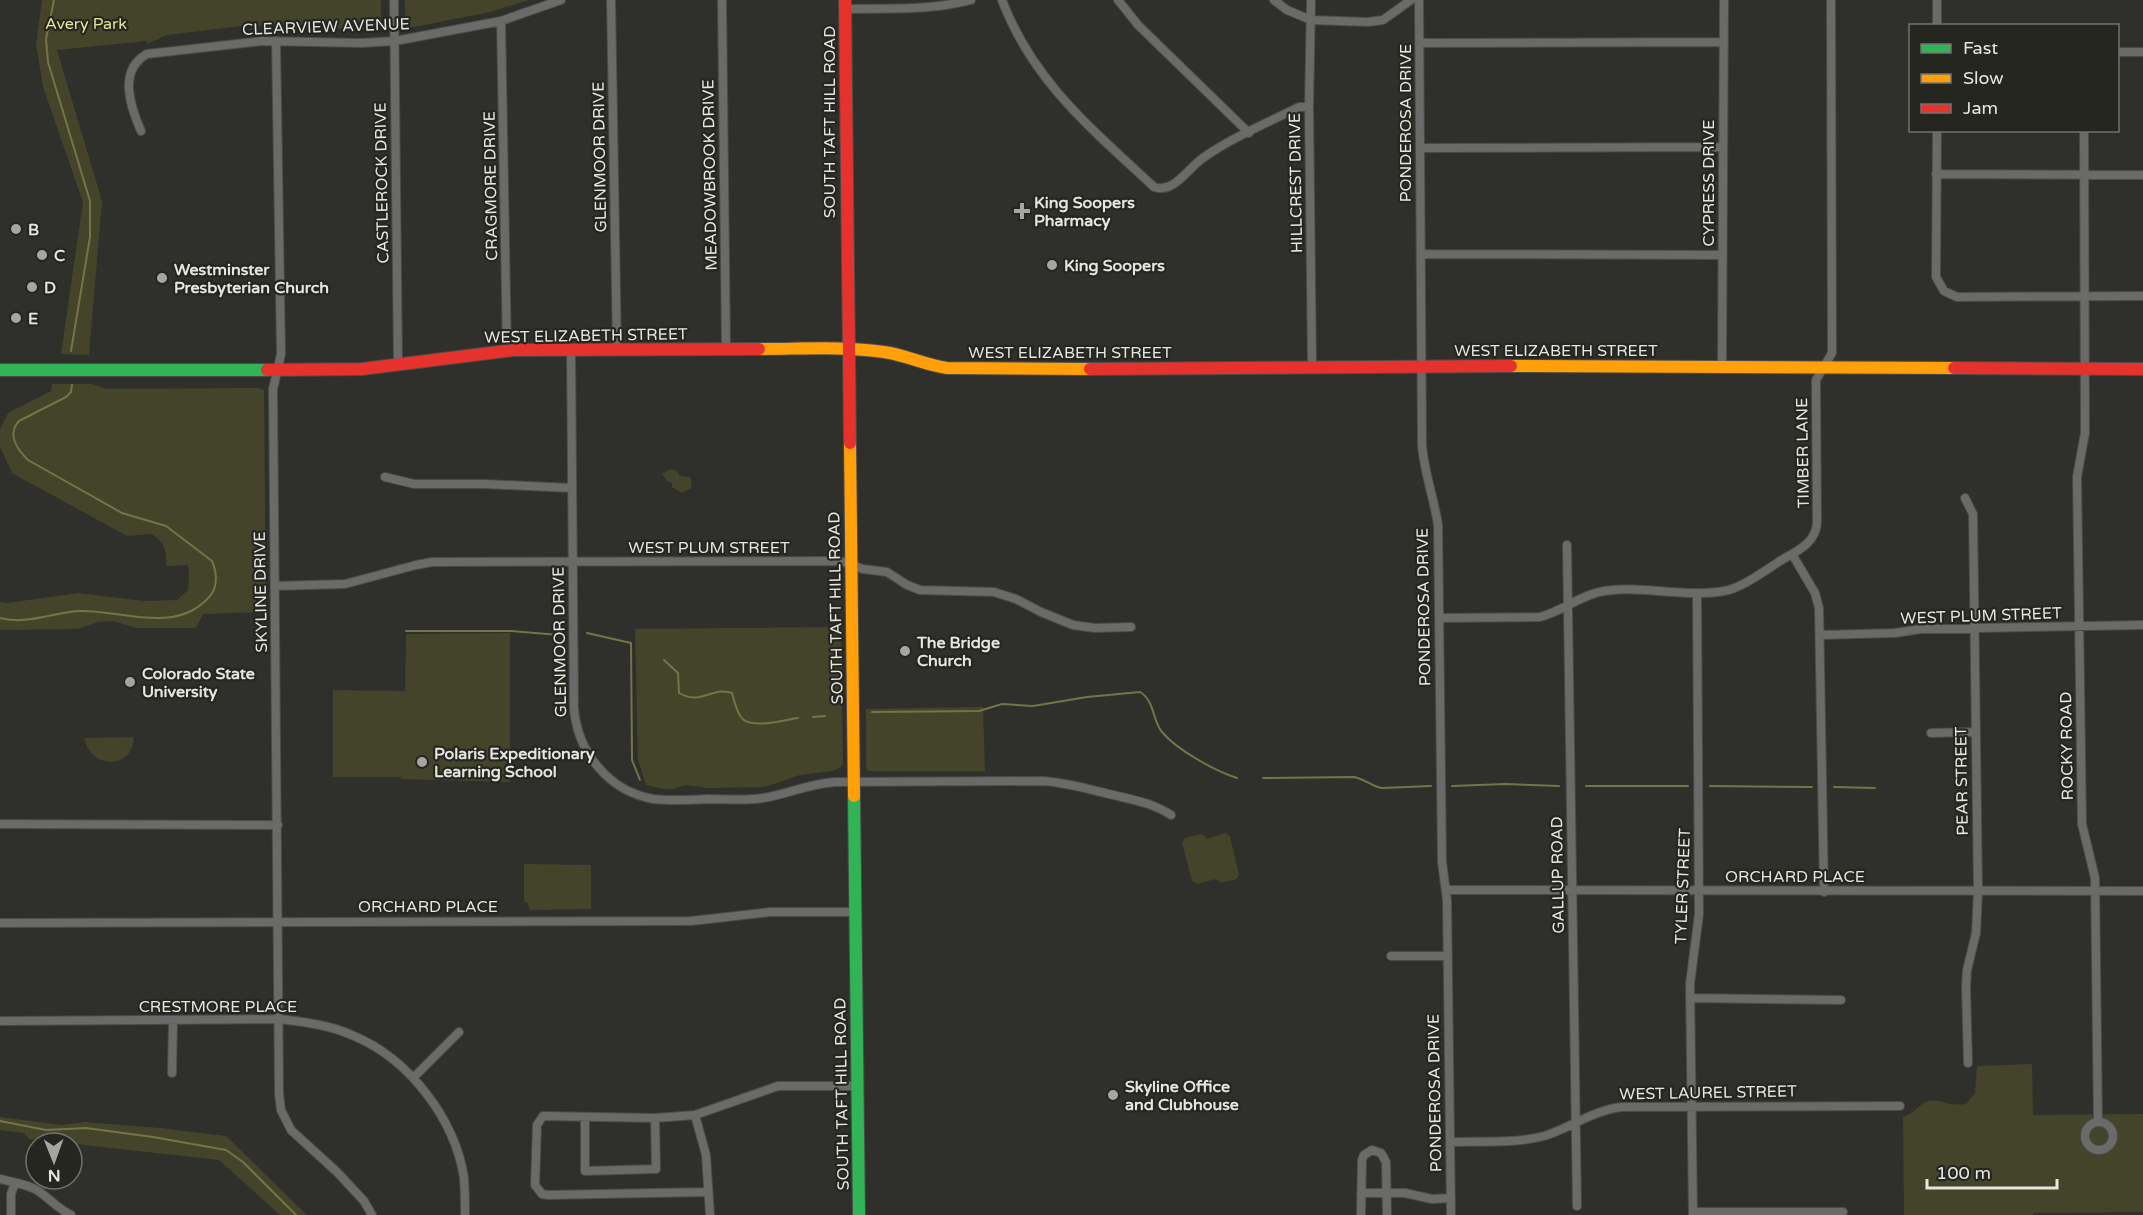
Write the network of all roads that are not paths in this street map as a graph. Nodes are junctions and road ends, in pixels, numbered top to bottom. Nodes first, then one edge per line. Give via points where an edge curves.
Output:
1 (394, 0) edge
2 (561, 0) edge
3 (611, 0) edge
4 (722, 0) edge
5 (971, 0) edge
6 (1002, 0) edge
7 (1118, 0) edge
8 (1274, 0) edge
9 (1311, 0) edge
10 (1412, 0) edge
11 (1419, 0) edge
12 (1724, 0) edge
13 (1831, 0) edge
14 (1937, 0) edge
15 (845, 4) edge
16 (1311, 20) junction
17 (501, 21) junction
18 (1937, 24) edge
19 (276, 41) junction
20 (395, 41) junction
21 (1724, 42) junction
22 (1420, 43) junction
23 (2119, 52) edge
24 (2143, 52) edge
25 (1309, 107) junction
26 (141, 131) dead end
27 (1936, 132) edge
28 (2084, 132) edge
29 (1249, 133) junction
30 (1723, 147) junction
31 (1420, 148) junction
32 (1936, 174) junction
33 (2143, 175) edge
34 (2085, 176) junction
35 (1421, 254) junction
36 (1722, 255) junction
37 (2085, 296) junction
38 (2143, 296) edge
39 (726, 349) junction
40 (848, 349) junction
41 (572, 350) junction
42 (617, 350) junction
43 (507, 351) junction
44 (398, 365) junction
45 (1312, 366) junction
46 (1422, 366) junction
47 (1722, 366) junction
48 (1824, 368) junction
49 (2084, 369) junction
50 (2143, 369) edge
51 (0, 370) edge
52 (277, 370) junction
53 (385, 477) dead end
54 (572, 488) junction
55 (1965, 498) dead end
56 (1567, 545) dead end
57 (1792, 554) junction
58 (572, 562) junction
59 (851, 565) junction
60 (275, 586) junction
61 (1697, 593) junction
62 (1569, 605) junction
63 (1439, 618) junction
64 (2143, 625) edge
65 (1131, 627) dead end
66 (2079, 627) junction
67 (1974, 629) junction
68 (1820, 635) junction
69 (1976, 732) junction
70 (1931, 733) dead end
71 (853, 782) junction
72 (1171, 815) dead end
73 (0, 824) edge
74 (278, 825) junction
75 (1446, 890) junction
76 (1573, 890) junction
77 (1699, 890) junction
78 (2095, 890) junction
79 (1978, 891) junction
80 (2143, 891) edge
81 (1824, 892) junction
82 (855, 912) junction
83 (278, 922) junction
84 (0, 923) edge
85 (1391, 956) dead end
86 (1448, 956) junction
87 (1690, 998) junction
88 (1842, 1000) dead end
89 (279, 1020) junction
90 (0, 1021) edge
91 (173, 1021) junction
92 (459, 1032) dead end
93 (1968, 1063) dead end
94 (172, 1073) dead end
95 (414, 1077) junction
96 (857, 1086) junction
97 (1693, 1105) junction
98 (1900, 1106) dead end
99 (695, 1115) junction
100 (585, 1118) junction
101 (655, 1118) junction
102 (1576, 1122) junction
103 (2098, 1122) dead end
104 (1450, 1142) junction
105 (0, 1179) edge
106 (15, 1183) junction
107 (708, 1192) junction
108 (1361, 1193) junction
109 (1387, 1193) junction
110 (1451, 1198) junction
111 (1577, 1206) dead end
112 (1843, 1212) dead end
113 (1693, 1214) edge
114 (11, 1215) edge
115 (71, 1215) edge
116 (372, 1215) edge
117 (465, 1215) edge
118 (710, 1215) edge
119 (859, 1215) edge
120 (1361, 1215) edge
121 (1387, 1215) edge
122 (1451, 1215) edge

1 - 20 street, CASTLEROCK DRIVE
2 - 17 street, CLEARVIEW AVENUE
3 - 42 street, GLENMOOR DRIVE
4 - 39 street, MEADOWBROOK DRIVE
5 - 15 street via 931,8
6 - 29 street via 1026,52 1053,90 1154,187 1167,189 1203,158
7 - 29 street via 1138,25
8 - 16 street
9 - 16 street, HILLCREST DRIVE
10 - 16 street via 1383,20
11 - 22 street, PONDEROSA DRIVE
12 - 21 street, CYPRESS DRIVE
13 - 48 street, TIMBER LANE via 1832,353
14 - 18 street
15 - 40 main road, SOUTH TAFT HILL ROAD
16 - 25 street, HILLCREST DRIVE
17 - 20 street, CLEARVIEW AVENUE
17 - 43 street, CRAGMORE DRIVE
19 - 20 street, CLEARVIEW AVENUE
19 - 26 street, CLEARVIEW AVENUE via 159,51 140,58 132,69 129,95
19 - 52 street, SKYLINE DRIVE via 281,354
20 - 44 street, CASTLEROCK DRIVE
21 - 22 street
21 - 30 street, CYPRESS DRIVE
22 - 31 street, PONDEROSA DRIVE
23 - 24 street
25 - 29 street via 1299,107
25 - 45 street, HILLCREST DRIVE
27 - 32 street
28 - 34 street, ROCKY ROAD
30 - 31 street
30 - 36 street, CYPRESS DRIVE
31 - 35 street, PONDEROSA DRIVE
32 - 34 street
32 - 37 street via 1936,277 1940,287 1957,297
33 - 34 street
34 - 37 street, ROCKY ROAD
35 - 36 street
35 - 46 street, PONDEROSA DRIVE
36 - 47 street, CYPRESS DRIVE
37 - 38 street
37 - 49 street, ROCKY ROAD
39 - 40 main road, WEST ELIZABETH STREET
39 - 42 main road, WEST ELIZABETH STREET
40 - 45 main road, WEST ELIZABETH STREET via 877,350 947,368
40 - 59 main road, SOUTH TAFT HILL ROAD
41 - 42 main road, WEST ELIZABETH STREET
41 - 43 main road, WEST ELIZABETH STREET
41 - 54 street, GLENMOOR DRIVE
43 - 44 main road, WEST ELIZABETH STREET
44 - 52 main road, WEST ELIZABETH STREET
45 - 46 main road, WEST ELIZABETH STREET
46 - 47 main road, WEST ELIZABETH STREET
46 - 63 street, PONDEROSA DRIVE via 1422,445 1438,525
47 - 48 main road, WEST ELIZABETH STREET
48 - 49 main road, WEST ELIZABETH STREET
48 - 57 street, TIMBER LANE via 1816,380 1817,530 1814,538
49 - 50 main road, WEST ELIZABETH STREET
49 - 66 street, ROCKY ROAD via 2085,433 2077,477
51 - 52 main road, WEST ELIZABETH STREET
52 - 60 street, SKYLINE DRIVE via 273,388
53 - 54 street via 414,484
54 - 58 street, GLENMOOR DRIVE
55 - 67 street, PEAR STREET via 1973,514
56 - 62 street, GALLUP ROAD
57 - 61 street via 1735,588
57 - 68 street via 1815,592
58 - 59 street, WEST PLUM STREET via 841,561
58 - 60 street, WEST PLUM STREET via 432,562 345,584
58 - 71 street, GLENMOOR DRIVE via 576,727 588,755 611,780 639,795 666,800 762,798 817,783
59 - 65 street, WEST PLUM STREET via 887,572 920,590 1004,594 1073,625
59 - 71 main road, SOUTH TAFT HILL ROAD
60 - 74 street, SKYLINE DRIVE
61 - 62 street via 1607,590
61 - 77 street, TYLER STREET
62 - 63 street via 1532,618
62 - 76 street, GALLUP ROAD
63 - 75 street, PONDEROSA DRIVE via 1442,862
64 - 66 street, WEST PLUM STREET
66 - 67 street, WEST PLUM STREET
66 - 78 street, ROCKY ROAD via 2082,824
67 - 68 street, WEST PLUM STREET
67 - 69 street, PEAR STREET
68 - 81 street
69 - 70 street
69 - 79 street, PEAR STREET
71 - 72 street via 1056,782 1156,806
71 - 82 main road, SOUTH TAFT HILL ROAD
73 - 74 street
74 - 83 street, SKYLINE DRIVE
75 - 76 street, ORCHARD PLACE
75 - 86 street, PONDEROSA DRIVE
76 - 77 street, ORCHARD PLACE
76 - 102 street, GALLUP ROAD
77 - 81 street, ORCHARD PLACE
77 - 87 street, TYLER STREET
78 - 79 street, ORCHARD PLACE
78 - 80 street, ORCHARD PLACE
78 - 103 street, ROCKY ROAD
79 - 81 street, ORCHARD PLACE
79 - 93 street, PEAR STREET via 1976,933 1966,987
82 - 83 street, ORCHARD PLACE via 770,912 691,921
82 - 96 main road, SOUTH TAFT HILL ROAD
83 - 84 street, ORCHARD PLACE
83 - 89 street, SKYLINE DRIVE
85 - 86 street
86 - 104 street, PONDEROSA DRIVE
87 - 88 street
87 - 97 street, TYLER STREET
89 - 91 street, CRESTMORE PLACE
89 - 95 street, CRESTMORE PLACE via 317,1024 355,1036 390,1055
89 - 116 street, SKYLINE DRIVE via 279,1093 284,1120 352,1188
90 - 91 street, CRESTMORE PLACE
91 - 94 street
92 - 95 street
95 - 117 street, CRESTMORE PLACE via 436,1108 458,1155 464,1177
96 - 99 street via 778,1086
96 - 119 main road, SOUTH TAFT HILL ROAD
97 - 98 street, WEST LAUREL STREET
97 - 102 street, WEST LAUREL STREET via 1613,1108
97 - 113 street, TYLER STREET
99 - 101 street
99 - 107 street via 706,1155
100 - 101 street
100 - 101 street via 585,1171 656,1169
100 - 107 street via 543,1116 537,1125 535,1185 542,1194
102 - 104 street, WEST LAUREL STREET via 1522,1140
102 - 111 street, GALLUP ROAD
104 - 110 street, PONDEROSA DRIVE
105 - 106 street
106 - 114 street
106 - 115 street via 38,1191
107 - 118 street
108 - 109 street
108 - 109 street via 1362,1160 1372,1150 1385,1158
108 - 120 street
109 - 110 street
109 - 121 street
110 - 122 street, PONDEROSA DRIVE
112 - 113 street

